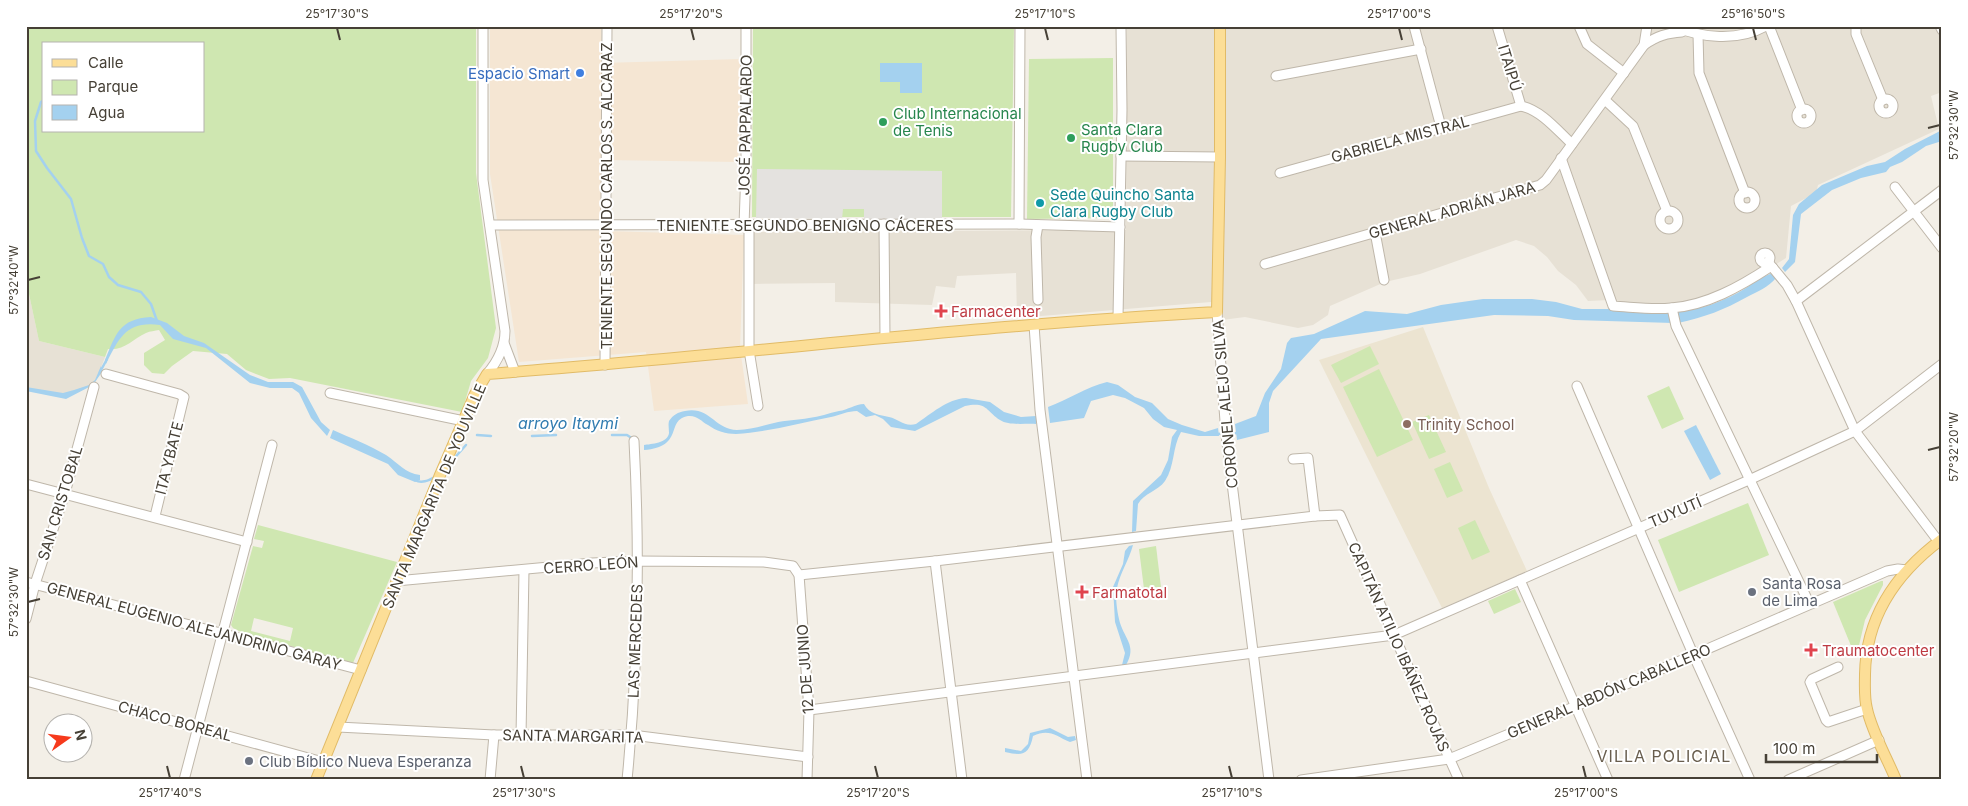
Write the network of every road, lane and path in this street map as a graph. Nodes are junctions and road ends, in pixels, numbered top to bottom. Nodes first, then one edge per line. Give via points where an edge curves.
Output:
1 (483, 26) edge
2 (607, 26) edge
3 (746, 26) edge
4 (1020, 26) edge
5 (1121, 26) edge
6 (1220, 26) edge
7 (1414, 26) edge
8 (1497, 26) edge
9 (1580, 26) edge
10 (1647, 26) edge
11 (1672, 26) edge
12 (1767, 26) edge
13 (1856, 26) edge
14 (1940, 26) edge
15 (1942, 30) edge
16 (1688, 32) junction
17 (1698, 34) junction
18 (1644, 45) junction
19 (1421, 49) junction
20 (1624, 73) junction
21 (1276, 76) dead end
22 (1605, 100) junction
23 (1883, 100) dead end
24 (1521, 106) junction
25 (1802, 110) dead end
26 (1442, 127) junction
27 (1572, 144) junction
28 (1121, 156) junction
29 (1220, 157) junction
30 (1561, 158) junction
31 (1280, 173) dead end
32 (1895, 188) dead end
33 (1942, 190) edge
34 (1745, 193) dead end
35 (1667, 211) dead end
36 (1914, 211) junction
37 (746, 224) junction
38 (884, 224) junction
39 (1019, 224) junction
40 (1038, 224) junction
41 (490, 225) junction
42 (606, 225) junction
43 (1120, 227) junction
44 (1375, 232) junction
45 (1942, 248) edge
46 (1265, 264) dead end
47 (1384, 280) dead end
48 (1038, 300) dead end
49 (1796, 301) junction
50 (1672, 309) junction
51 (1217, 312) junction
52 (1118, 318) junction
53 (1034, 325) junction
54 (885, 337) junction
55 (504, 343) junction
56 (749, 350) junction
57 (1942, 364) edge
58 (605, 366) junction
59 (515, 372) junction
60 (106, 374) dead end
61 (487, 374) junction
62 (1577, 386) dead end
63 (94, 387) dead end
64 (330, 393) dead end
65 (758, 406) dead end
66 (464, 421) junction
67 (1855, 431) junction
68 (634, 442) dead end
69 (272, 445) dead end
70 (1293, 459) dead end
71 (1749, 480) junction
72 (26, 484) edge
73 (65, 494) junction
74 (155, 516) junction
75 (1315, 516) junction
76 (1237, 525) junction
77 (1637, 528) junction
78 (1940, 540) edge
79 (247, 542) junction
80 (1058, 546) junction
81 (638, 561) junction
82 (935, 561) junction
83 (524, 570) junction
84 (1908, 570) junction
85 (799, 575) junction
86 (1520, 580) junction
87 (396, 581) junction
88 (31, 583) edge
89 (1809, 603) junction
90 (26, 619) edge
91 (223, 634) junction
92 (1394, 635) junction
93 (1253, 652) junction
94 (1693, 654) junction
95 (1838, 667) dead end
96 (361, 670) junction
97 (1074, 676) junction
98 (26, 681) edge
99 (951, 693) junction
100 (1576, 706) junction
101 (1867, 709) junction
102 (809, 710) junction
103 (198, 727) junction
104 (338, 727) junction
105 (494, 735) junction
106 (632, 735) junction
107 (521, 736) junction
108 (1879, 740) junction
109 (808, 757) junction
110 (1450, 759) junction
111 (323, 762) junction
112 (184, 780) edge
113 (316, 780) edge
114 (490, 780) edge
115 (627, 780) edge
116 (807, 780) edge
117 (962, 780) edge
118 (1087, 780) edge
119 (1269, 780) edge
120 (1300, 780) edge
121 (1458, 780) edge
122 (1608, 780) edge
123 (1750, 780) edge
124 (1788, 780) edge
125 (1896, 780) edge

1 - 41 street, SANTA MARGARITA DE YOUVILLE via 483,180
2 - 42 street, TENIENTE SEGUNDO CARLOS S. ALCARAZ
3 - 37 street, JOSÉ PAPPALARDO
4 - 39 street
5 - 28 street
6 - 29 main road, CORONEL ALEJO SILVA
7 - 19 street
8 - 24 street, ITAIPÚ
9 - 20 street via 1586,44
10 - 18 street, GENERAL ADRIÁN JARA
11 - 16 street
12 - 17 street via 1752,34 1735,36
12 - 25 street
13 - 23 street via 1856,34
14 - 15 street
16 - 17 street
16 - 18 street via 1668,32
17 - 34 street via 1699,73
18 - 20 street, GENERAL ADRIÁN JARA
19 - 21 street
19 - 26 street
20 - 22 street, GENERAL ADRIÁN JARA
22 - 27 street, GENERAL ADRIÁN JARA
22 - 35 street via 1633,126
24 - 26 street, GABRIELA MISTRAL
24 - 27 street, ITAIPÚ via 1538,114
26 - 31 street, GABRIELA MISTRAL
27 - 30 street, GENERAL ADRIÁN JARA
28 - 29 street
28 - 43 street
29 - 51 main road, CORONEL ALEJO SILVA
30 - 44 street, GENERAL ADRIÁN JARA via 1546,180 1530,189
30 - 50 street via 1613,306
32 - 36 street
33 - 36 street
36 - 45 street
36 - 49 street
37 - 38 street, TENIENTE SEGUNDO BENIGNO CÁCERES
37 - 42 street, TENIENTE SEGUNDO BENIGNO CÁCERES
37 - 56 street, JOSÉ PAPPALARDO
38 - 39 street, TENIENTE SEGUNDO BENIGNO CÁCERES
38 - 54 street
39 - 40 street, TENIENTE SEGUNDO BENIGNO CÁCERES
40 - 43 street, TENIENTE SEGUNDO BENIGNO CÁCERES
40 - 48 street
41 - 42 street, TENIENTE SEGUNDO BENIGNO CÁCERES
41 - 55 street, SANTA MARGARITA DE YOUVILLE
42 - 58 street, TENIENTE SEGUNDO CARLOS S. ALCARAZ
43 - 52 street
44 - 46 street, GENERAL ADRIÁN JARA
44 - 47 street
49 - 50 street via 1771,265 1732,290
49 - 67 street
50 - 71 street via 1676,326
51 - 52 main road
51 - 76 street, CORONEL ALEJO SILVA
52 - 53 main road
53 - 54 main road
53 - 80 street via 1040,410
54 - 56 main road
55 - 59 street
55 - 61 street, SANTA MARGARITA DE YOUVILLE
56 - 58 main road
56 - 65 street, JOSÉ PAPPALARDO
57 - 67 street, TUYUTÍ
58 - 59 main road
59 - 61 main road
60 - 74 street, ITA YBATE via 180,394 184,399
61 - 66 main road, SANTA MARGARITA DE YOUVILLE
62 - 77 street
63 - 73 street, SAN CRISTOBAL
64 - 66 street
66 - 87 main road, SANTA MARGARITA DE YOUVILLE
67 - 71 street, TUYUTÍ
67 - 78 street
68 - 81 street, LAS MERCEDES
69 - 79 street
70 - 75 street via 1308,458
71 - 77 street, TUYUTÍ
71 - 89 street
72 - 73 street
73 - 74 street
73 - 88 street, SAN CRISTOBAL
74 - 79 street
75 - 76 street
75 - 92 street, CAPITÁN ATILIO IBÁÑEZ ROJAS via 1340,515
76 - 80 street
76 - 93 street, CORONEL ALEJO SILVA
77 - 86 street, TUYUTÍ
77 - 94 street
78 - 84 main road
79 - 91 street
80 - 82 street
80 - 97 street
81 - 83 street, CERRO LEÓN
81 - 85 street, CERRO LEÓN via 764,562 787,564
81 - 106 street, LAS MERCEDES
82 - 85 street
82 - 99 street
83 - 87 street, CERRO LEÓN
83 - 107 street
84 - 89 street, GENERAL ABDÓN CABALLERO via 1887,571
84 - 101 main road via 1893,586 1873,625 1865,667
85 - 102 street, 12 DE JUNIO
86 - 92 street, TUYUTÍ
86 - 100 street
87 - 96 main road, SANTA MARGARITA DE YOUVILLE
88 - 90 street, SAN CRISTOBAL
88 - 91 street, GENERAL EUGENIO ALEJANDRINO GARAY
89 - 94 street, GENERAL ABDÓN CABALLERO
91 - 96 street, GENERAL EUGENIO ALEJANDRINO GARAY
91 - 103 street
92 - 93 street, TUYUTÍ
92 - 110 street, CAPITÁN ATILIO IBÁÑEZ ROJAS
93 - 97 street, TUYUTÍ
93 - 119 street, CORONEL ALEJO SILVA
94 - 100 street, GENERAL ABDÓN CABALLERO
94 - 123 street
95 - 101 street via 1810,682 1826,721
96 - 104 main road, SANTA MARGARITA DE YOUVILLE
97 - 99 street, TUYUTÍ
97 - 118 street
98 - 103 street, CHACO BOREAL
99 - 102 street, TUYUTÍ
99 - 117 street
100 - 110 street, GENERAL ABDÓN CABALLERO
100 - 122 street
101 - 108 main road
102 - 109 street, 12 DE JUNIO
103 - 111 street, CHACO BOREAL
103 - 112 street
104 - 105 street, SANTA MARGARITA
104 - 111 main road, SANTA MARGARITA DE YOUVILLE
105 - 107 street, SANTA MARGARITA
105 - 114 street
106 - 107 street, SANTA MARGARITA
106 - 109 street, SANTA MARGARITA
106 - 115 street, LAS MERCEDES
108 - 124 street
108 - 125 main road
109 - 116 street, 12 DE JUNIO
110 - 120 street, GENERAL ABDÓN CABALLERO
110 - 121 street, CAPITÁN ATILIO IBÁÑEZ ROJAS
111 - 113 main road, SANTA MARGARITA DE YOUVILLE

